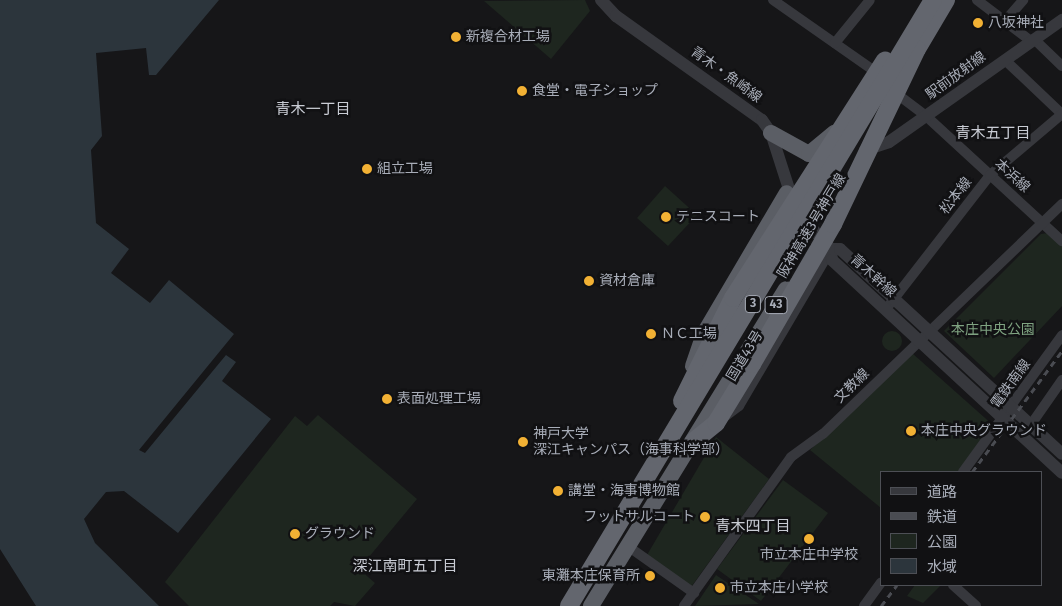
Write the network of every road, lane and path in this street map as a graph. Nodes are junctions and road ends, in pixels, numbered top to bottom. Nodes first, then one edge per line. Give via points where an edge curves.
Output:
1 (601, 0) edge
2 (774, 0) edge
3 (870, 0) edge
4 (926, 0) edge
5 (933, 0) edge
6 (946, 0) edge
7 (955, 0) edge
8 (977, 0) edge
9 (1023, 0) edge
10 (1005, 20) junction
11 (1062, 20) edge
12 (1032, 40) junction
13 (835, 43) junction
14 (917, 49) junction
15 (1005, 60) junction
16 (1062, 66) edge
17 (880, 75) junction
18 (897, 94) junction
19 (863, 101) junction
20 (1062, 114) edge
21 (926, 116) junction
22 (771, 133) junction
23 (863, 151) junction
24 (990, 175) junction
25 (787, 193) junction
26 (1062, 204) edge
27 (796, 211) junction
28 (1043, 223) junction
29 (818, 236) junction
30 (1062, 241) edge
31 (831, 249) junction
32 (890, 303) junction
33 (930, 331) junction
34 (1062, 335) edge
35 (920, 340) junction
36 (1062, 380) edge
37 (682, 401) junction
38 (1007, 412) junction
39 (716, 423) junction
40 (1030, 426) junction
41 (694, 441) junction
42 (1062, 454) edge
43 (964, 471) edge
44 (1062, 474) edge
45 (628, 547) junction
46 (880, 584) edge
47 (954, 586) edge
48 (694, 592) junction
49 (563, 606) edge
50 (570, 606) edge
51 (582, 606) edge
52 (591, 606) edge
53 (684, 606) edge
54 (864, 606) edge
55 (976, 606) edge

1 - 22 street, 青木・魚崎線 via 616,16 749,108
2 - 13 street
3 - 13 street
4 - 17 highway, 43
4 - 37 highway, bridge via 856,102 733,298
5 - 50 highway, 阪神高速3号神戸線 / 3, bridge
6 - 14 highway, 阪神高速3号神戸線 / 3
7 - 18 highway, 国道43号 / 43
8 - 10 street
9 - 10 street
10 - 12 street
11 - 12 street, 駅前放射線
12 - 15 street, 駅前放射線
12 - 16 street
13 - 17 street
14 - 39 highway, bridge via 833,224
14 - 51 highway, 阪神高速3号神戸線 / 3, bridge
15 - 20 street
15 - 21 street, 駅前放射線
17 - 19 highway, 43
18 - 21 street, 本浜線
18 - 23 highway, 国道43号 / 43
19 - 22 highway via 826,143 808,154
19 - 27 highway, 43
20 - 24 street, 松本線
21 - 23 street, 駅前放射線 via 889,142
21 - 24 street, 本浜線
22 - 25 street, 青木・魚崎線
23 - 29 highway, 国道43号 / 43
24 - 28 street, 本浜線
24 - 32 street, 松本線
25 - 27 street, 青木・魚崎線
25 - 37 highway via 704,332
26 - 28 street, 文教線
27 - 29 street, 青木・魚崎線
27 - 37 highway, 43
28 - 30 street, 本浜線
28 - 33 street, 文教線
29 - 31 street, 青木・魚崎線
29 - 41 highway, 国道43号 / 43
31 - 32 street, 青木幹線 via 832,260
31 - 39 street via 739,406
32 - 33 street, 青木幹線
32 - 35 street, 青木幹線
33 - 35 street, 文教線
33 - 38 street, 青木幹線
34 - 38 street, 電鉄南線
35 - 38 street, 青木幹線
35 - 48 street, 文教線 via 823,434 791,457
36 - 40 street
37 - 49 highway, 43 via 633,495
38 - 40 street, 青木幹線
38 - 43 street, 電鉄南線
38 - 44 street, 青木幹線
39 - 41 highway
40 - 42 street, 青木幹線
41 - 45 highway, 国道43号 / 43
45 - 48 street
45 - 52 highway, 国道43号 / 43
46 - 54 street
47 - 55 street
48 - 53 street, 文教線

